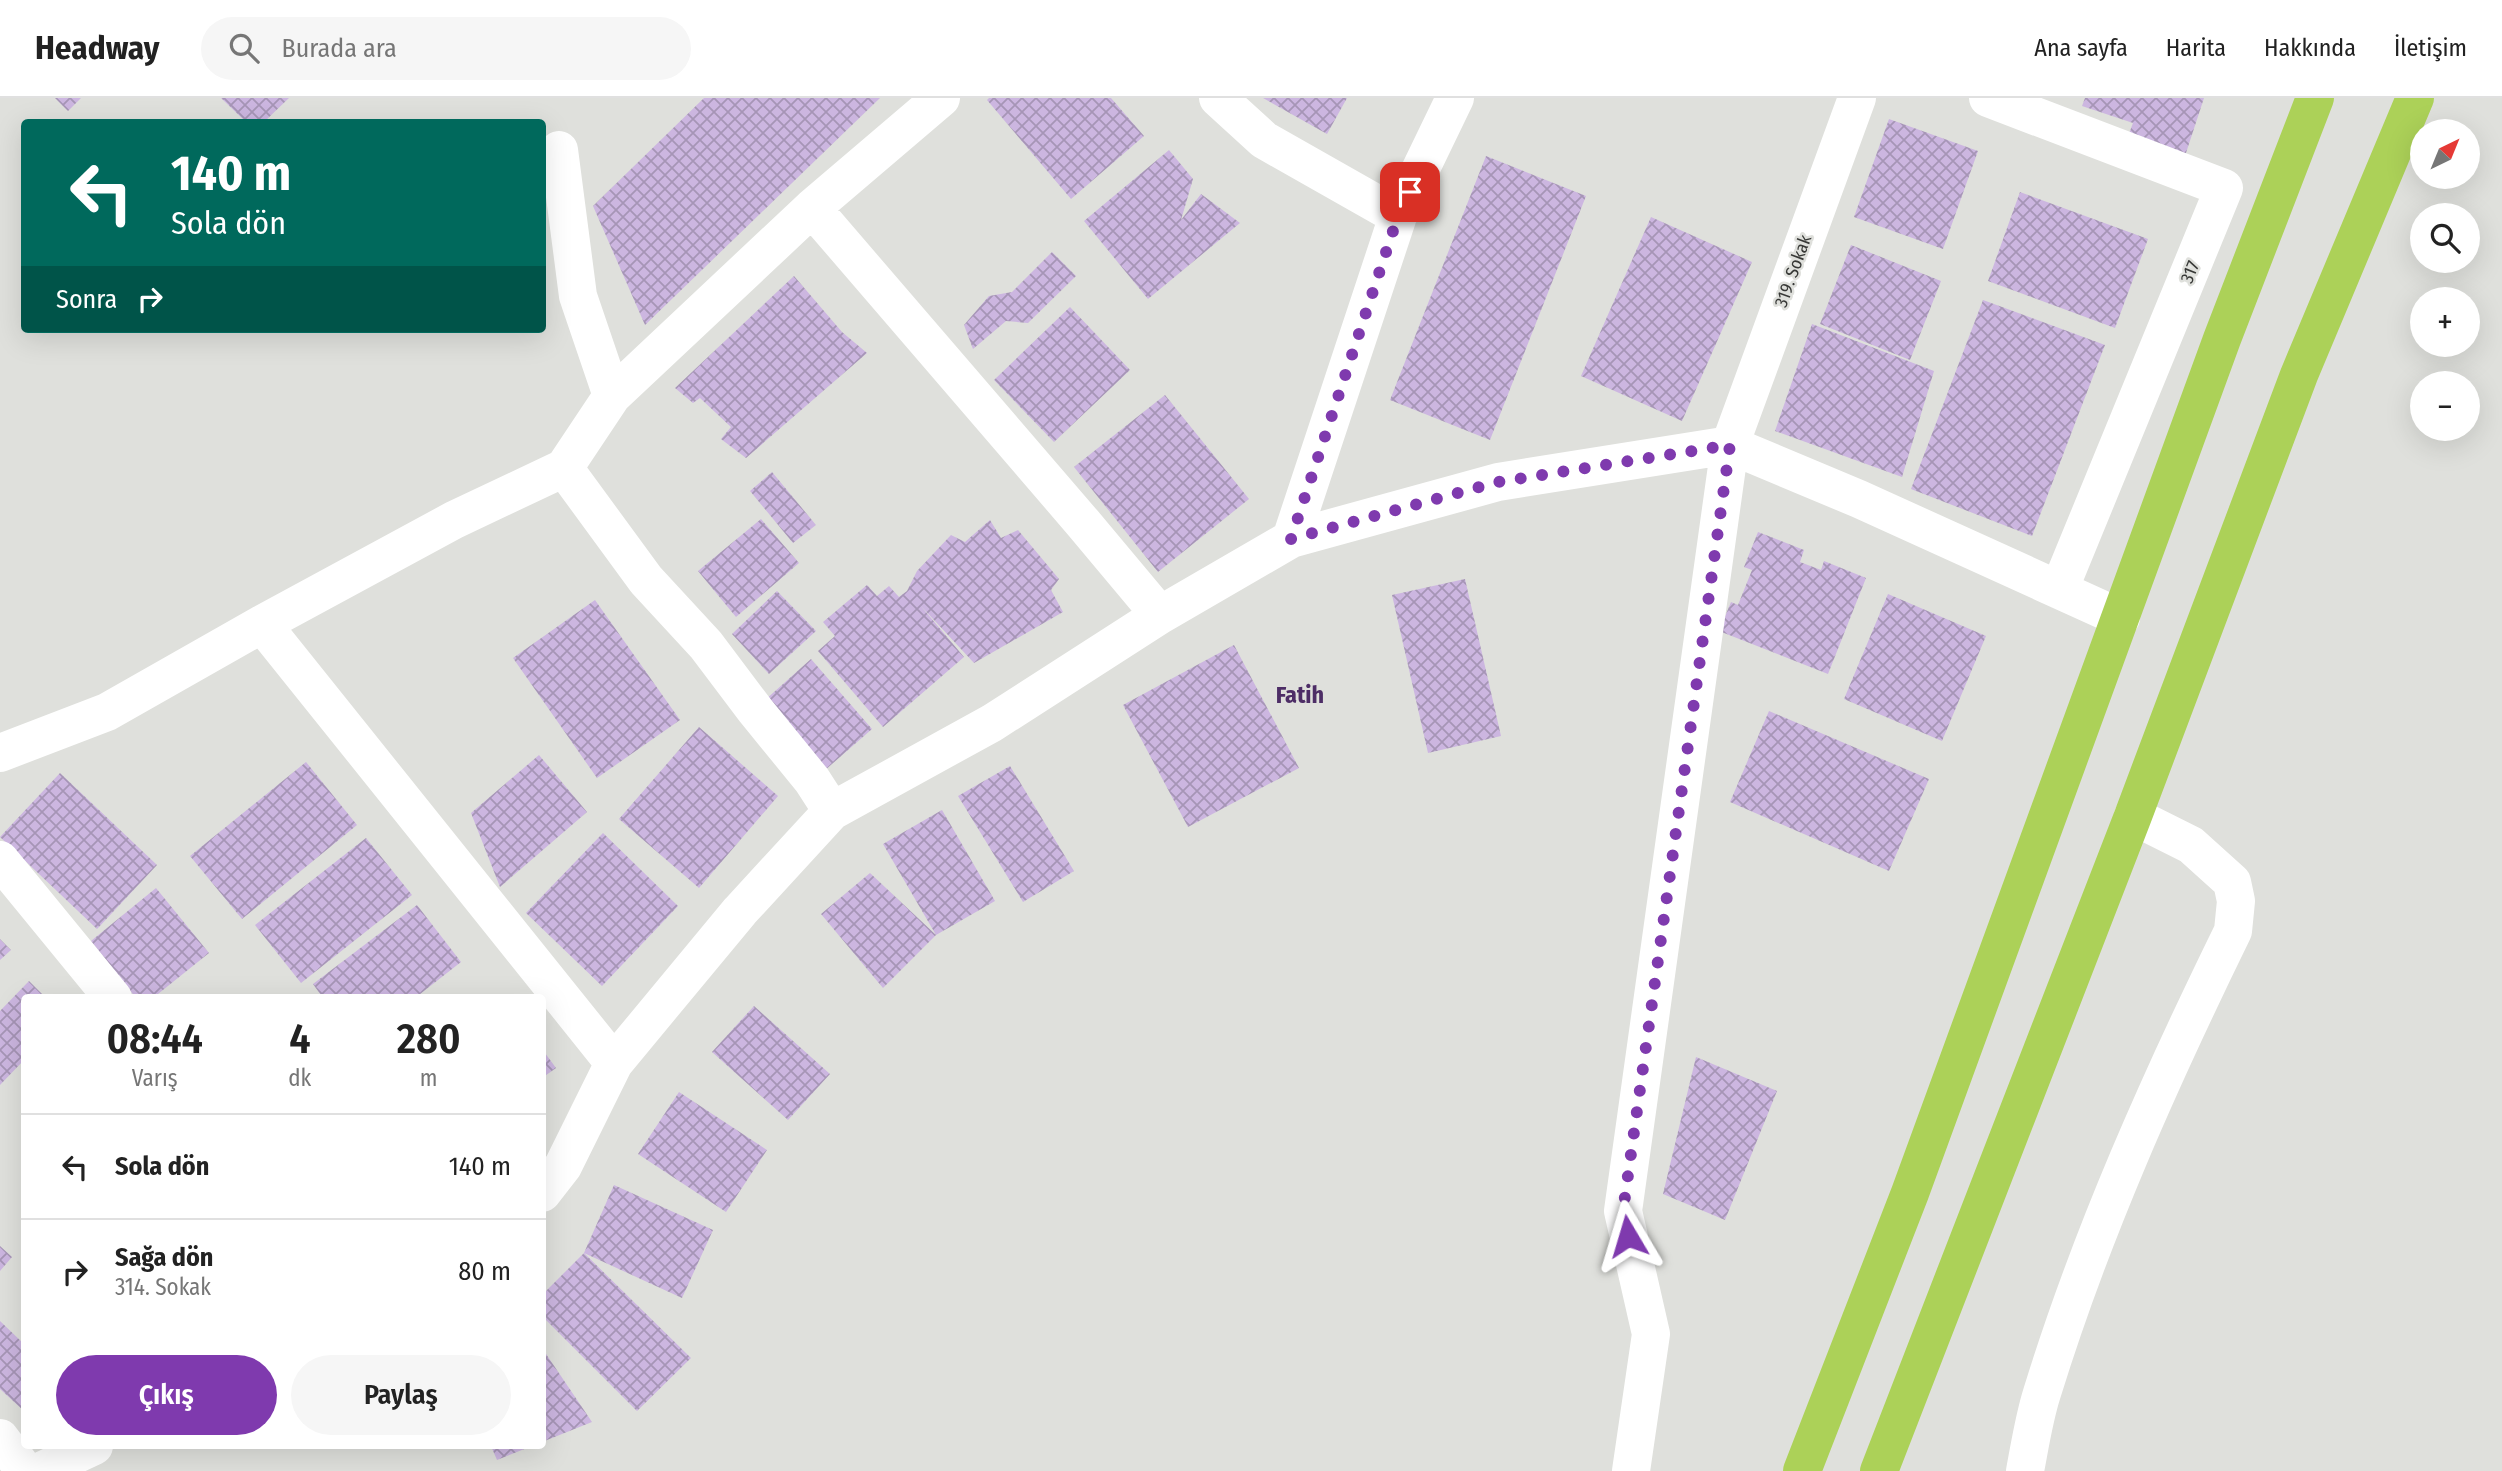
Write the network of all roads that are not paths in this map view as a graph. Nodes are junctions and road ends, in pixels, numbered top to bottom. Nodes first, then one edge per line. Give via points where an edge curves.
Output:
1 (941, 98) edge
2 (1218, 98) edge
3 (1455, 98) edge
4 (1857, 98) edge
5 (1988, 98) edge
6 (2315, 98) edge
7 (2415, 98) edge
8 (559, 150) dead end
9 (812, 208) junction
10 (1398, 216) junction
11 (612, 396) junction
12 (1730, 445) junction
13 (564, 468) junction
14 (1291, 539) junction
15 (2059, 590) junction
16 (1160, 615) junction
17 (2120, 618) junction
18 (262, 624) junction
19 (0, 754) edge
20 (832, 811) junction
21 (2133, 816) junction
22 (0, 860) edge
23 (110, 994) edge
24 (614, 1063) junction
25 (546, 1188) edge
26 (0, 1438) edge
27 (88, 1449) edge
28 (25, 1471) edge
29 (41, 1471) edge
30 (1631, 1471) edge
31 (1802, 1471) edge
32 (1879, 1471) edge
33 (2025, 1471) edge

1 - 9 street
2 - 10 street via 1264,139
3 - 10 street
4 - 12 street, 319. Sokak
5 - 15 street, 317 via 2224,188
6 - 17 highway
7 - 21 highway via 2299,374
8 - 11 street via 578,296
9 - 11 street
9 - 16 street
10 - 14 street
11 - 13 street
12 - 14 street via 1498,482
12 - 15 street
12 - 30 street, 319. Sokak via 1623,1211 1651,1334
13 - 18 street via 454,520
13 - 20 street via 646,580 706,645
14 - 16 street
15 - 17 street
16 - 20 street via 992,723
17 - 31 highway via 1910,1193
18 - 19 street via 107,712
18 - 24 street
20 - 24 street via 740,911
21 - 32 highway
21 - 33 street via 2190,845 2232,882 2236,916 2085,1269 2041,1395
22 - 23 street
24 - 25 street via 563,1166
26 - 28 street
27 - 29 street

